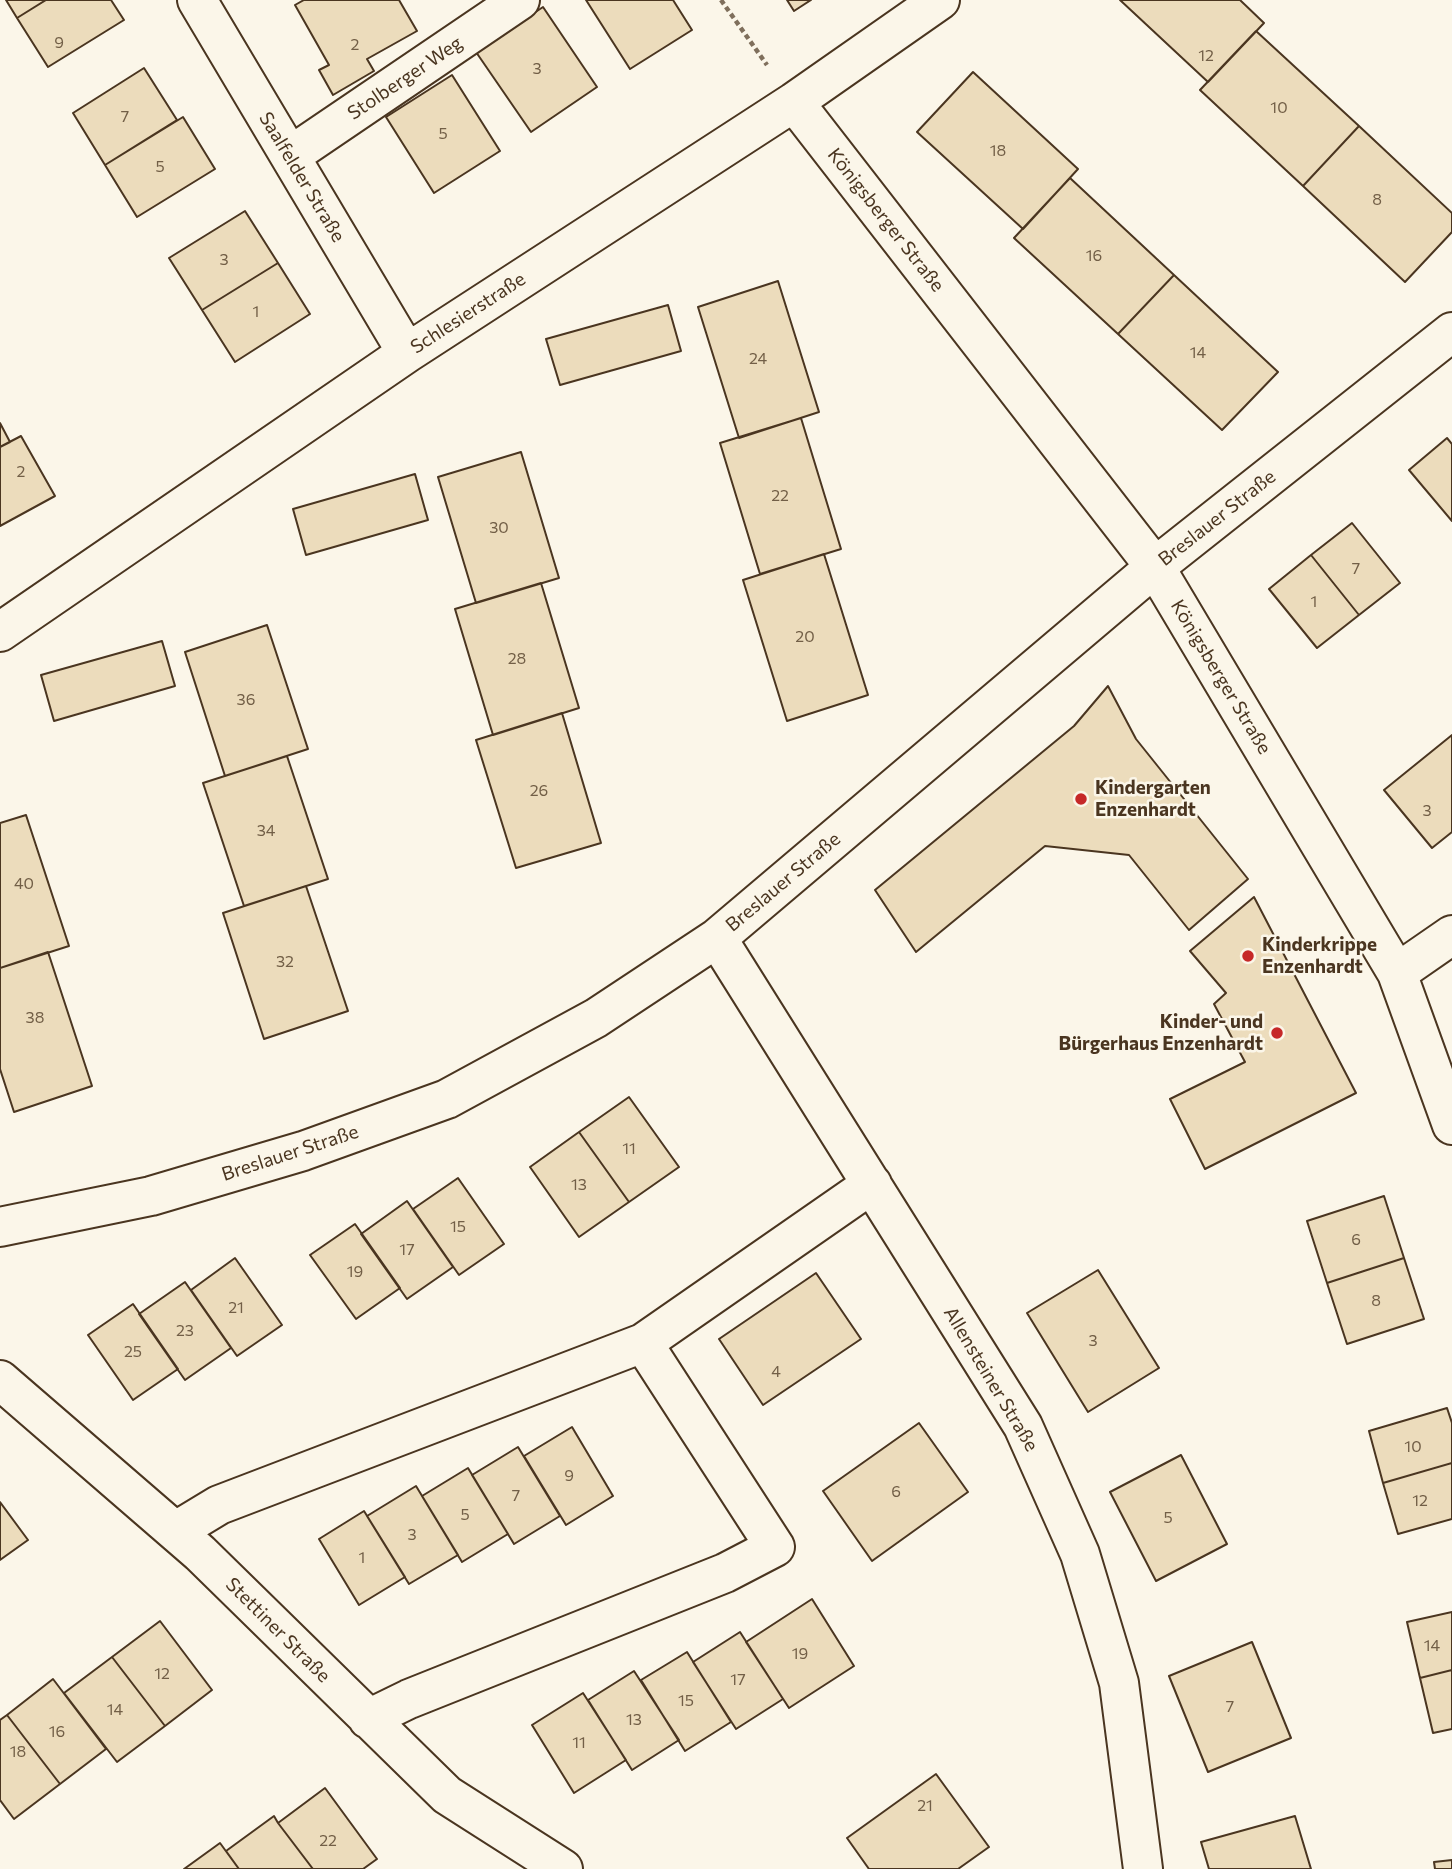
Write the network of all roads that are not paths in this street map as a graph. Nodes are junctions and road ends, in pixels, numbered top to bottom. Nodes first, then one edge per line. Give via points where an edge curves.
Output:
1 (197, 0) edge
2 (520, 0) edge
3 (940, 0) edge
4 (794, 102) junction
5 (290, 156) junction
6 (1452, 332) edge
7 (407, 353) junction
8 (1156, 567) junction
9 (0, 632) edge
10 (1452, 936) edge
11 (717, 938) junction
12 (1397, 973) junction
13 (1452, 1125) edge
14 (872, 1184) junction
15 (0, 1227) edge
16 (643, 1343) junction
17 (0, 1380) edge
18 (176, 1531) junction
19 (368, 1719) junction
20 (540, 1864) edge
21 (1143, 1869) edge

1 - 5 street, Saalfelder Straße
2 - 5 street, Stolberger Weg
3 - 4 street, Schlesierstraße
4 - 7 street, Schlesierstraße
4 - 8 street, Königsberger Straße
5 - 7 street, Saalfelder Straße
6 - 8 street, Breslauer Straße
7 - 9 street, Schlesierstraße
8 - 11 street, Breslauer Straße
8 - 12 street, Königsberger Straße
10 - 12 street
11 - 14 street, Allensteiner Straße
11 - 15 street, Breslauer Straße via 596,1018 447,1099 303,1151 151,1196
12 - 13 street, Königsberger Straße
14 - 16 street
14 - 21 street, Allensteiner Straße via 1023,1426 1080,1554 1119,1683
16 - 18 street via 219,1505
16 - 19 street via 775,1547 725,1573
17 - 18 street, Stettiner Straße
18 - 19 street, Stettiner Straße
19 - 20 street, Stettiner Straße via 447,1795

